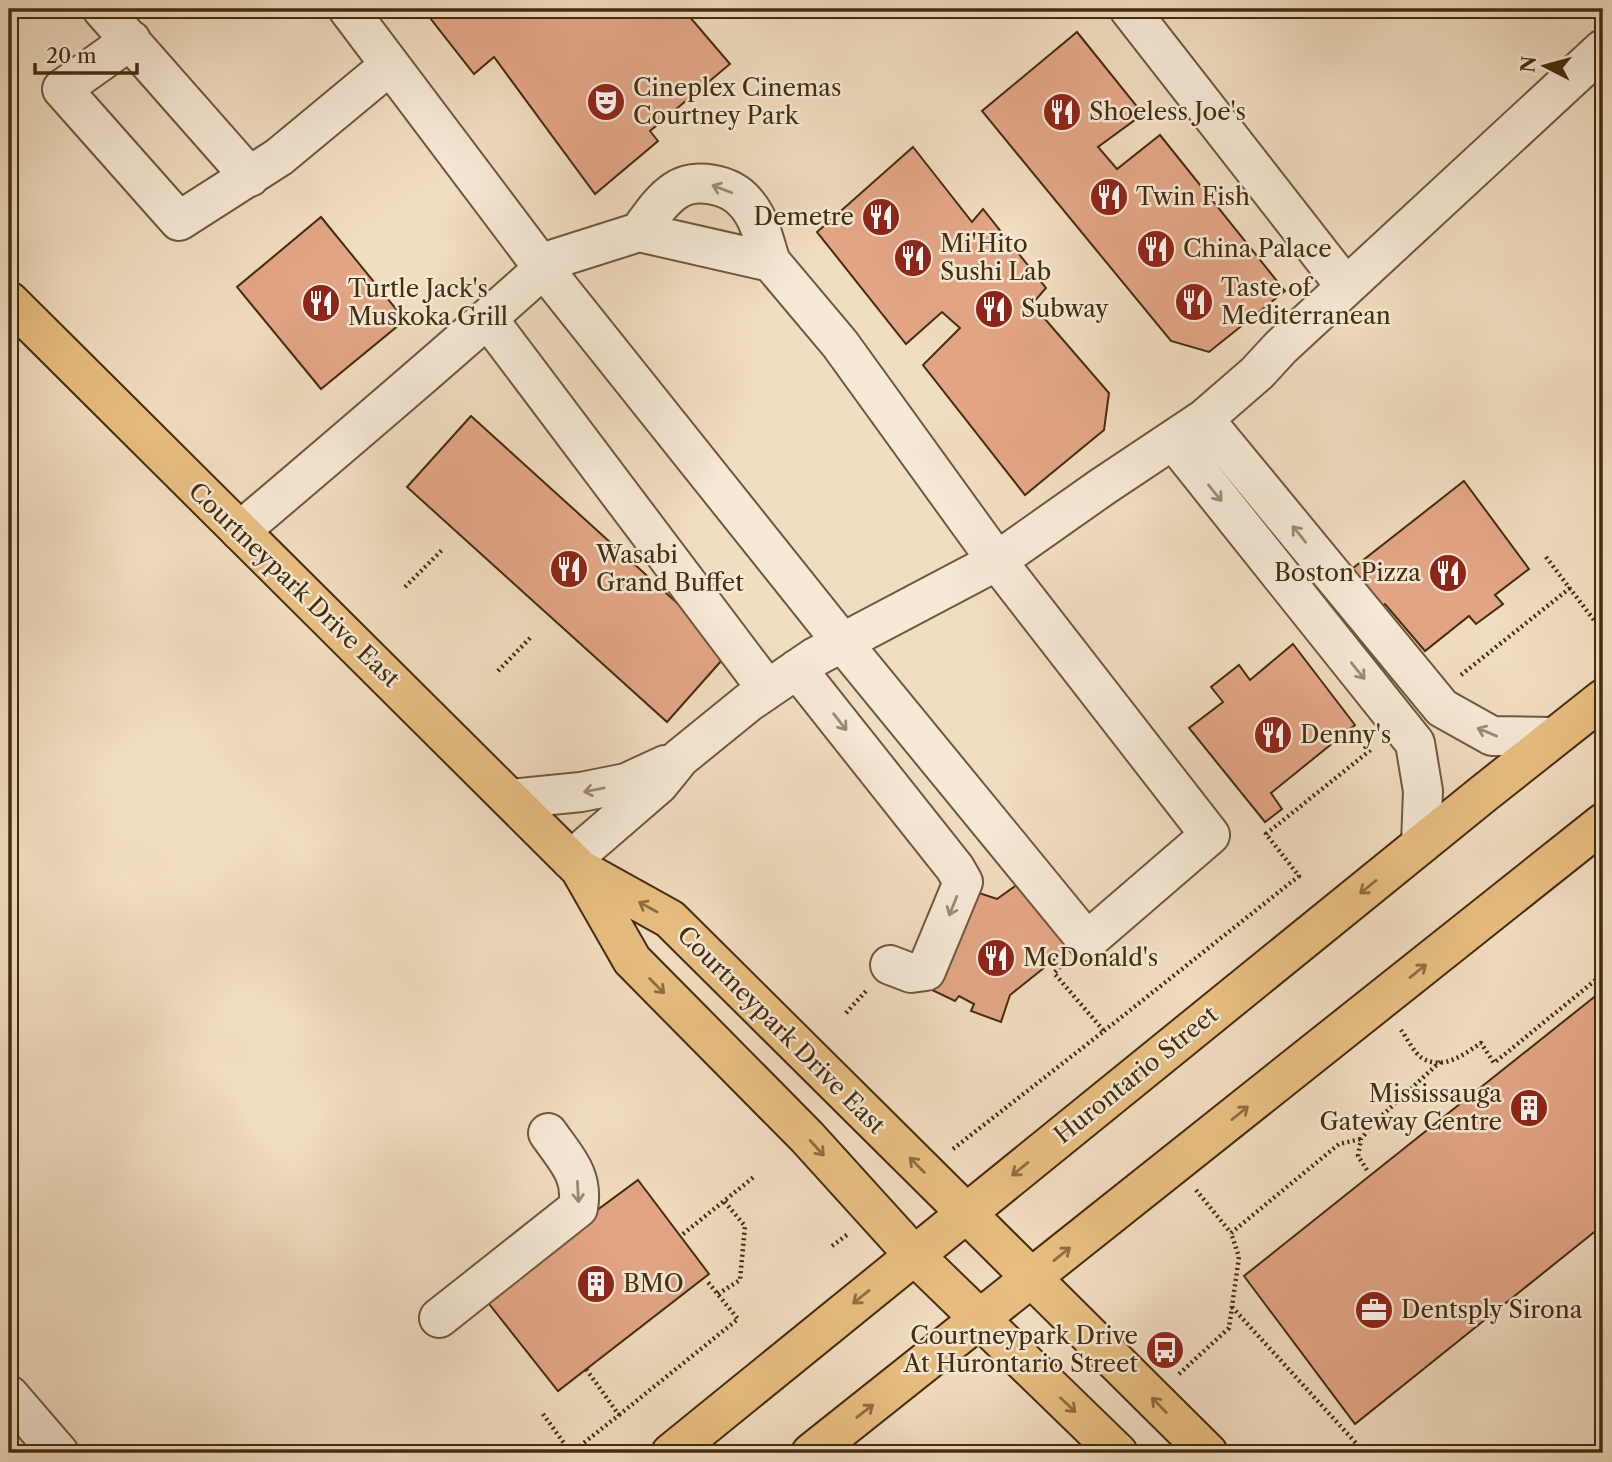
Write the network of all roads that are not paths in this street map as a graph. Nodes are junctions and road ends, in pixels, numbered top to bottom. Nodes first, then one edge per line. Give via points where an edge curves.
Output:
1 (102, 9) edge
2 (348, 9) edge
3 (1129, 9) edge
4 (131, 40) junction
5 (1603, 49) edge
6 (390, 65) junction
7 (250, 177) junction
8 (639, 233) junction
9 (771, 262) junction
10 (544, 269) junction
11 (1346, 287) junction
12 (9, 301) edge
13 (488, 319) junction
14 (1204, 419) junction
15 (1173, 440) junction
16 (240, 531) junction
17 (997, 561) junction
18 (842, 642) junction
19 (782, 679) junction
20 (1603, 699) edge
21 (1554, 737) junction
22 (680, 758) junction
23 (511, 799) junction
24 (1603, 823) edge
25 (1421, 844) junction
26 (575, 864) junction
27 (890, 965) dead end
28 (548, 1133) dead end
29 (966, 1213) junction
30 (914, 1255) junction
31 (1032, 1279) junction
32 (439, 1318) dead end
33 (980, 1321) junction
34 (9, 1395) edge
35 (59, 1453) edge
36 (671, 1453) edge
37 (811, 1453) edge
38 (1118, 1453) edge
39 (1208, 1453) edge

1 - 4 lane
2 - 6 lane
3 - 11 lane
4 - 7 lane
4 - 7 lane via 62,89 179,221
5 - 11 lane
6 - 7 lane
6 - 10 lane
8 - 9 lane
9 -> 8 lane via 758,222 745,201 723,187 698,183 676,190
8 - 10 lane via 554,259
9 - 17 lane via 840,344
10 - 13 lane
10 - 18 lane
11 - 14 lane
12 - 16 main road, Courtneypark Drive East
13 - 16 lane
13 - 19 lane
14 - 15 lane
21 -> 14 lane via 1492,736 1442,708
15 - 17 lane
15 -> 25 lane via 1415,743 1423,791
16 - 23 main road, Courtneypark Drive East
17 - 18 lane
17 - 18 lane via 1210,835 1087,941
18 - 19 lane
19 - 22 lane
19 -> 27 lane via 963,882 926,971 911,973
20 - 21 main road, Hurontario Street
21 - 25 main road, Hurontario Street
22 -> 23 lane via 626,783
22 - 26 lane
23 - 26 main road, Courtneypark Drive East
31 -> 24 main road
25 -> 29 main road, Hurontario Street
29 -> 26 main road, Courtneypark Drive East via 670,919
26 -> 30 main road, Courtneypark Drive East via 632,960 807,1137
28 -> 32 lane via 575,1172 581,1192 578,1208
29 - 30 main road, Hurontario Street
29 - 31 main road, Courtneypark Drive East
30 - 33 main road, Courtneypark Drive East
30 -> 36 main road, Hurontario Street
31 - 33 main road
39 -> 31 main road, Courtneypark Drive East
37 -> 33 main road
33 -> 38 main road, Courtneypark Drive East
34 - 35 lane

